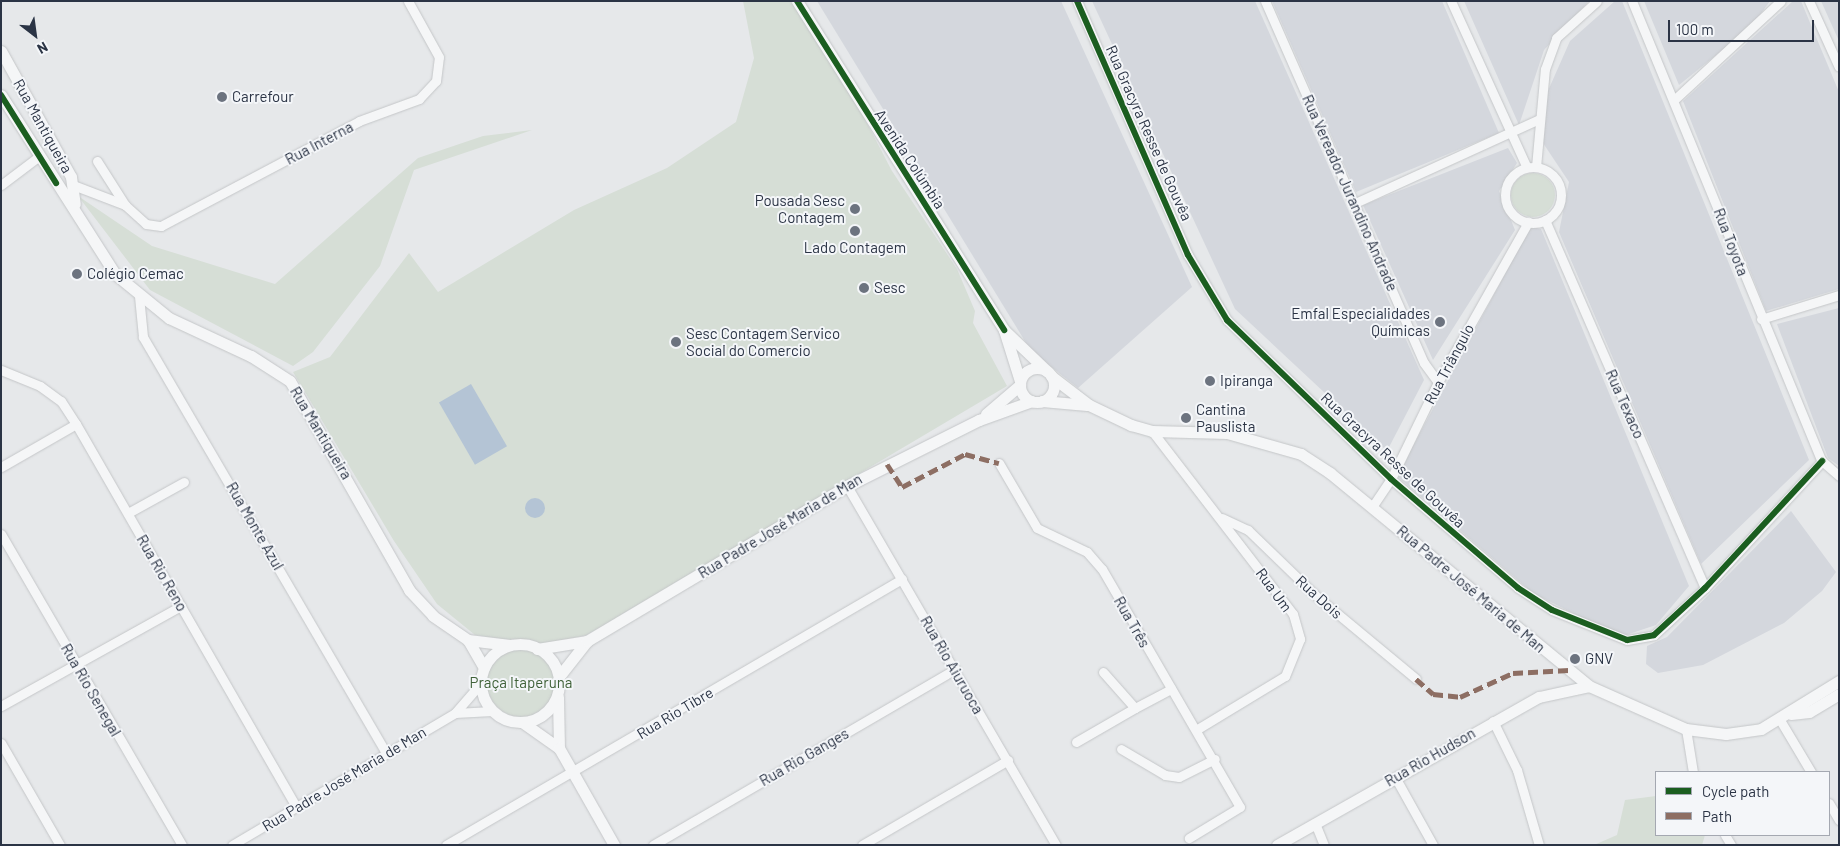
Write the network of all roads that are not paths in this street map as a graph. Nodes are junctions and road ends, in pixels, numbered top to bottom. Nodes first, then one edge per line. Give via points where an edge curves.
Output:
1 (408, 1) edge
2 (797, 1) edge
3 (1077, 1) edge
4 (1265, 1) edge
5 (1451, 1) edge
6 (1597, 1) edge
7 (1632, 1) edge
8 (1781, 1) edge
9 (1809, 1) edge
10 (1, 51) edge
11 (1839, 68) edge
12 (1, 94) edge
13 (1675, 99) junction
14 (1539, 119) junction
15 (1508, 130) junction
16 (38, 157) junction
17 (97, 161) dead end
18 (1531, 168) junction
19 (56, 183) junction
20 (1, 185) edge
21 (73, 185) junction
22 (1355, 203) junction
23 (75, 204) junction
24 (126, 205) junction
25 (1545, 220) junction
26 (1528, 222) junction
27 (1839, 295) edge
28 (139, 296) junction
29 (1761, 319) junction
30 (1004, 330) junction
31 (1, 370) edge
32 (1050, 374) junction
33 (1438, 382) junction
34 (1020, 383) junction
35 (1037, 401) junction
36 (1089, 405) junction
37 (979, 420) junction
38 (76, 424) junction
39 (1152, 431) junction
40 (1822, 461) junction
41 (999, 464) dead end
42 (1, 467) edge
43 (1839, 476) edge
44 (1391, 479) junction
45 (184, 482) dead end
46 (847, 486) junction
47 (1372, 507) junction
48 (128, 513) junction
49 (1222, 518) junction
50 (1, 534) edge
51 (902, 579) junction
52 (1705, 588) junction
53 (181, 606) junction
54 (468, 640) junction
55 (587, 642) junction
56 (510, 645) junction
57 (537, 649) junction
58 (75, 663) junction
59 (484, 668) junction
60 (955, 669) junction
61 (1103, 672) dead end
62 (561, 674) junction
63 (1416, 679) dead end
64 (1839, 681) edge
65 (482, 683) junction
66 (1589, 686) junction
67 (1171, 689) junction
68 (1839, 694) edge
69 (558, 696) junction
70 (1, 706) edge
71 (1134, 708) junction
72 (492, 712) junction
73 (455, 713) junction
74 (1791, 714) junction
75 (1780, 720) junction
76 (1493, 721) junction
77 (522, 722) junction
78 (1196, 730) junction
79 (1686, 730) junction
80 (1076, 742) dead end
81 (1, 743) edge
82 (559, 748) junction
83 (1121, 749) dead end
84 (386, 753) junction
85 (1216, 759) junction
86 (1008, 760) junction
87 (1693, 771) edge
88 (1810, 771) edge
89 (574, 772) junction
90 (1395, 777) junction
91 (1830, 805) edge
92 (296, 806) junction
93 (1839, 820) edge
94 (1315, 823) junction
95 (1189, 838) dead end
96 (60, 845) edge
97 (182, 845) edge
98 (232, 845) edge
99 (446, 845) edge
100 (614, 845) edge
101 (653, 845) edge
102 (862, 845) edge
103 (1056, 845) edge
104 (1277, 845) edge
105 (1324, 845) edge
106 (1433, 845) edge
107 (1539, 845) edge

1 - 24 street, Rua Interna via 439,57 436,81 419,99 359,122 169,224 146,224
2 - 30 street, Avenida Colúmbia
3 - 44 street, Rua Gracyra Resse de Gouvêa via 1210,294 1227,320
4 - 22 street, Rua Vereador Jurandino Andrade
5 - 15 street
6 - 14 street via 1556,38 1546,69
7 - 13 street, Rua Toyota
8 - 13 street
9 - 11 street
10 - 21 street, Rua Mantiqueira
12 - 16 street, Rua Mantiqueira
13 - 29 street, Rua Toyota
14 - 15 street
14 - 18 street
15 - 18 street
15 - 22 street
16 - 19 street, Rua Mantiqueira
16 - 20 street
17 - 24 street, Rua Interna
18 - 25 street via 1552,175 1560,190 1558,208
18 - 26 street via 1512,176 1505,192 1508,208
19 - 21 street
19 - 23 street, Rua Mantiqueira
21 - 23 street, Rua Mantiqueira
21 - 24 street, Rua Interna
22 - 33 street, Rua Vereador Jurandino Andrade via 1424,363
23 - 28 street, Rua Mantiqueira via 115,274
25 - 26 street
25 - 52 street, Rua Texaco
26 - 33 street, Rua Triângulo
27 - 29 street
28 - 54 street, Rua Mantiqueira via 169,318 251,356 290,381 409,590 433,616
28 - 84 street, Rua Monte Azul via 143,338
29 - 40 street, Rua Toyota
30 - 32 street, Avenida Colúmbia
30 - 34 street
31 - 38 street, Rua Rio Reno via 40,386 61,401
32 - 34 street, Rua Padre José Maria de Man via 1033,368
32 - 35 street via 1053,390
32 - 36 street
33 - 44 street, Rua Triângulo
34 - 35 street
34 - 37 street, Rua Padre José Maria de Man
35 - 36 street, Rua Padre José Maria de Man
35 - 37 street, Rua Padre José Maria de Man
36 - 39 street
37 - 46 street, Rua Padre José Maria de Man
38 - 42 street
38 - 48 street, Rua Rio Reno
39 - 47 street, Rua Padre José Maria de Man via 1227,433 1285,446 1330,472
39 - 49 street, Rua Um
40 - 43 street, Rua Toyota
40 - 52 street, Rua Gracyra Resse de Gouvêa
41 - 67 street, Rua Três via 1037,528 1087,552 1102,569
44 - 47 street, Rua Triângulo
44 - 52 street, Rua Gracyra Resse de Gouvêa via 1518,588 1552,610 1613,636 1627,640 1654,635
45 - 48 street
46 - 51 street, Rua Rio Aiuruoca
46 - 55 street, Rua Padre José Maria de Man
47 - 66 street, Rua Padre José Maria de Man
48 - 53 street, Rua Rio Reno
49 - 63 street, Rua Dois via 1248,530 1316,595
49 - 78 street, Rua Um via 1293,614 1300,639 1285,676
50 - 58 street, Rua Rio Senegal
51 - 60 street, Rua Rio Aiuruoca
51 - 89 street, Rua Rio Tibre
53 - 58 street
53 - 92 street, Rua Rio Reno
54 - 56 street, Rua Mantiqueira
54 - 59 street, Rua Mantiqueira
55 - 57 street, Rua Padre José Maria de Man
55 - 62 street, Rua Padre José Maria de Man
56 - 57 street
56 - 59 street via 497,651
57 - 62 street
58 - 70 street
58 - 97 street, Rua Rio Senegal
59 - 65 street
60 - 86 street, Rua Rio Aiuruoca
60 - 101 street, Rua Rio Ganges
61 - 71 street
62 - 69 street
64 - 74 street, Rua Padre José Maria de Man
65 - 72 street via 481,694
65 - 73 street, Rua Padre José Maria de Man
66 - 76 street, Rua Rio Hudson via 1539,696
66 - 79 street, Rua Padre José Maria de Man
67 - 71 street
67 - 78 street, Rua Três
68 - 74 street, Rua Padre José Maria de Man via 1809,712
69 - 77 street via 547,711
69 - 82 street
71 - 80 street
72 - 73 street, Rua Padre José Maria de Man
72 - 77 street
73 - 84 street, Rua Padre José Maria de Man
74 - 75 street, Rua Padre José Maria de Man
75 - 79 street, Rua Padre José Maria de Man via 1743,733
75 - 88 street
76 - 90 street, Rua Rio Hudson
76 - 107 street via 1517,770
77 - 82 street
78 - 85 street, Rua Três
79 - 87 street
81 - 96 street
82 - 89 street
83 - 85 street via 1165,775 1179,777
84 - 92 street, Rua Padre José Maria de Man
85 - 95 street, Rua Três via 1240,807
86 - 102 street
86 - 103 street, Rua Rio Aiuruoca
89 - 99 street, Rua Rio Tibre
89 - 100 street
90 - 94 street, Rua Rio Hudson
90 - 106 street
91 - 93 street
92 - 98 street, Rua Padre José Maria de Man
94 - 104 street, Rua Rio Hudson
94 - 105 street

